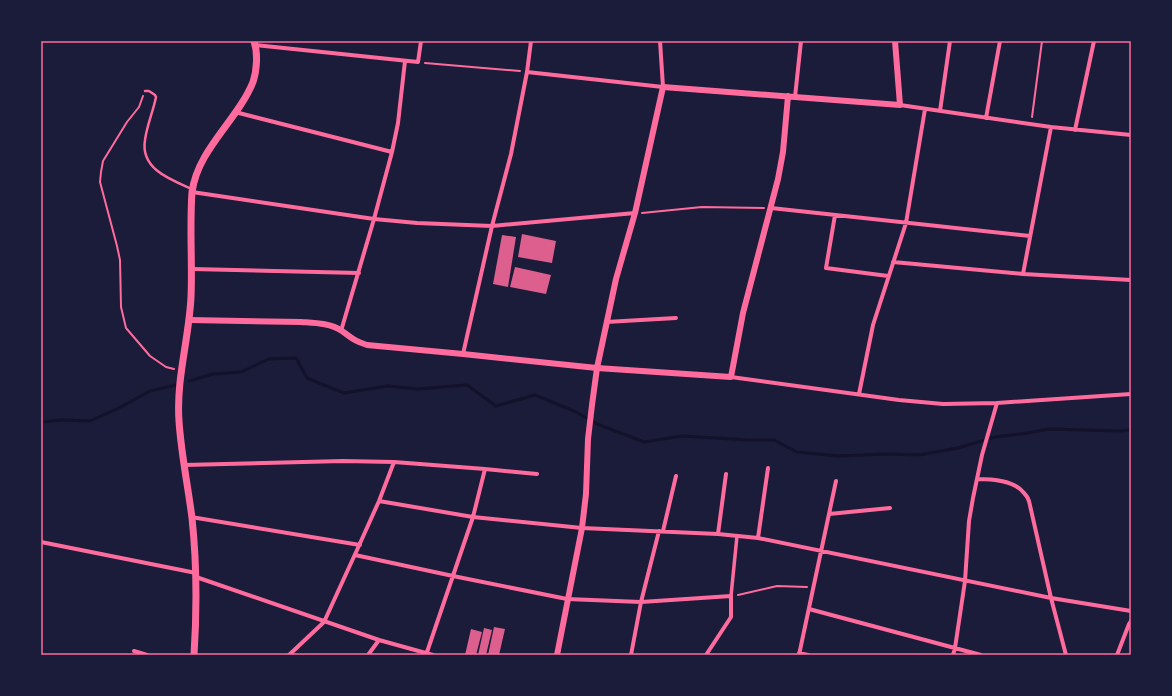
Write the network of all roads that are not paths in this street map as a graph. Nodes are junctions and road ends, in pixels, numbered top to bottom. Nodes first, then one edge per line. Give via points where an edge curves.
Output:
1 (421, 41) edge
2 (532, 41) edge
3 (660, 41) edge
4 (801, 41) edge
5 (895, 41) edge
6 (950, 41) edge
7 (1000, 41) edge
8 (1094, 41) edge
9 (254, 43) edge
10 (405, 61) junction
11 (527, 72) junction
12 (663, 87) junction
13 (145, 92) road end
14 (792, 97) junction
15 (900, 105) junction
16 (925, 109) junction
17 (940, 111) junction
18 (234, 112) junction
19 (986, 118) junction
20 (1051, 127) junction
21 (1075, 130) junction
22 (1131, 135) edge
23 (392, 152) junction
24 (192, 191) junction
25 (771, 208) junction
26 (635, 213) junction
27 (835, 215) junction
28 (374, 219) junction
29 (906, 223) junction
30 (492, 226) junction
31 (1030, 236) junction
32 (893, 262) junction
33 (192, 269) junction
34 (359, 273) junction
35 (1023, 274) junction
36 (888, 276) junction
37 (1131, 280) edge
38 (676, 318) dead end
39 (189, 320) junction
40 (606, 322) junction
41 (341, 331) junction
42 (464, 354) junction
43 (597, 368) junction
44 (731, 377) junction
45 (859, 394) junction
46 (1131, 394) edge
47 (997, 403) junction
48 (394, 462) junction
49 (184, 465) junction
50 (485, 468) junction
51 (768, 468) dead end
52 (537, 474) dead end
53 (726, 474) dead end
54 (676, 476) dead end
55 (976, 479) junction
56 (836, 482) dead end
57 (379, 501) junction
58 (890, 508) dead end
59 (829, 514) junction
60 (192, 517) junction
61 (473, 517) junction
62 (582, 528) junction
63 (661, 531) junction
64 (718, 534) junction
65 (737, 536) junction
66 (758, 538) junction
67 (41, 542) edge
68 (360, 545) junction
69 (821, 551) junction
70 (355, 555) junction
71 (196, 575) junction
72 (453, 576) junction
73 (965, 581) junction
74 (731, 596) junction
75 (567, 598) junction
76 (1051, 598) junction
77 (641, 602) junction
78 (809, 609) junction
79 (1131, 611) edge
80 (1131, 621) edge
81 (324, 622) junction
82 (378, 640) junction
83 (956, 648) junction
84 (134, 650) dead end
85 (426, 654) edge
86 (799, 654) edge
87 (147, 655) edge
88 (194, 655) edge
89 (288, 655) edge
90 (368, 655) edge
91 (433, 655) edge
92 (556, 655) edge
93 (631, 655) edge
94 (706, 655) edge
95 (808, 655) edge
96 (953, 655) edge
97 (981, 655) edge
98 (1066, 655) edge
99 (1117, 655) edge

1 - 10 street via 418,62
2 - 11 street
3 - 12 street
4 - 14 street
5 - 15 street
6 - 17 street
7 - 19 street
8 - 21 street
9 - 10 street
9 - 18 main road via 256,60 253,81
10 - 23 street
11 - 12 street
11 - 30 street via 511,154
12 - 14 street
12 - 26 street
13 - 24 lane via 148,91 156,98 144,141 144,151 148,160 153,168
14 - 15 street
14 - 25 street
15 - 16 street
16 - 17 street
16 - 29 street
17 - 19 street
18 - 23 street
18 - 24 main road via 206,153
19 - 20 street
20 - 21 street
20 - 31 street
21 - 22 street
23 - 28 street
24 - 28 street
24 - 33 main road
25 - 27 street
25 - 44 street via 743,313
26 - 30 street
26 - 40 street
27 - 29 street
27 - 36 street via 826,268
28 - 30 street via 417,224
28 - 34 street
29 - 31 street
29 - 32 street
30 - 42 street
31 - 35 street
32 - 35 street
32 - 36 street
33 - 34 street
33 - 39 main road
34 - 41 street
35 - 37 street
36 - 45 street via 873,325
38 - 40 street
39 - 41 street via 317,323
39 - 49 main road via 178,410
40 - 43 street
41 - 42 street via 357,342 367,345
42 - 43 street
43 - 44 street
43 - 62 street via 588,439
44 - 45 street
45 - 47 street via 943,404
46 - 47 street
47 - 55 street
48 - 49 street
48 - 50 street
48 - 57 street
49 - 60 main road
50 - 52 street
50 - 61 street
51 - 66 street
53 - 64 street
54 - 63 street
55 - 73 street via 969,521
55 - 76 street via 1012,484 1023,491 1031,507
56 - 59 street
57 - 61 street
57 - 68 street
58 - 59 street
59 - 69 street
60 - 68 street
60 - 71 main road
61 - 62 street
61 - 72 street
62 - 63 street
62 - 75 street
63 - 64 street
63 - 77 street
64 - 65 street
65 - 66 street
65 - 74 street
66 - 69 street
67 - 71 street
68 - 70 street
69 - 73 street
69 - 78 street
70 - 72 street
70 - 81 street
71 - 81 street
71 - 88 main road
72 - 75 street
72 - 85 street
73 - 76 street
73 - 83 street
74 - 77 street
74 - 94 street via 731,617
75 - 77 street
75 - 92 street
76 - 79 street
76 - 98 street
77 - 93 street
78 - 83 street
78 - 86 street
80 - 99 street
81 - 82 street
81 - 89 street
82 - 85 street
82 - 90 street
83 - 96 street
83 - 97 street
84 - 87 street
85 - 91 street
86 - 95 street

